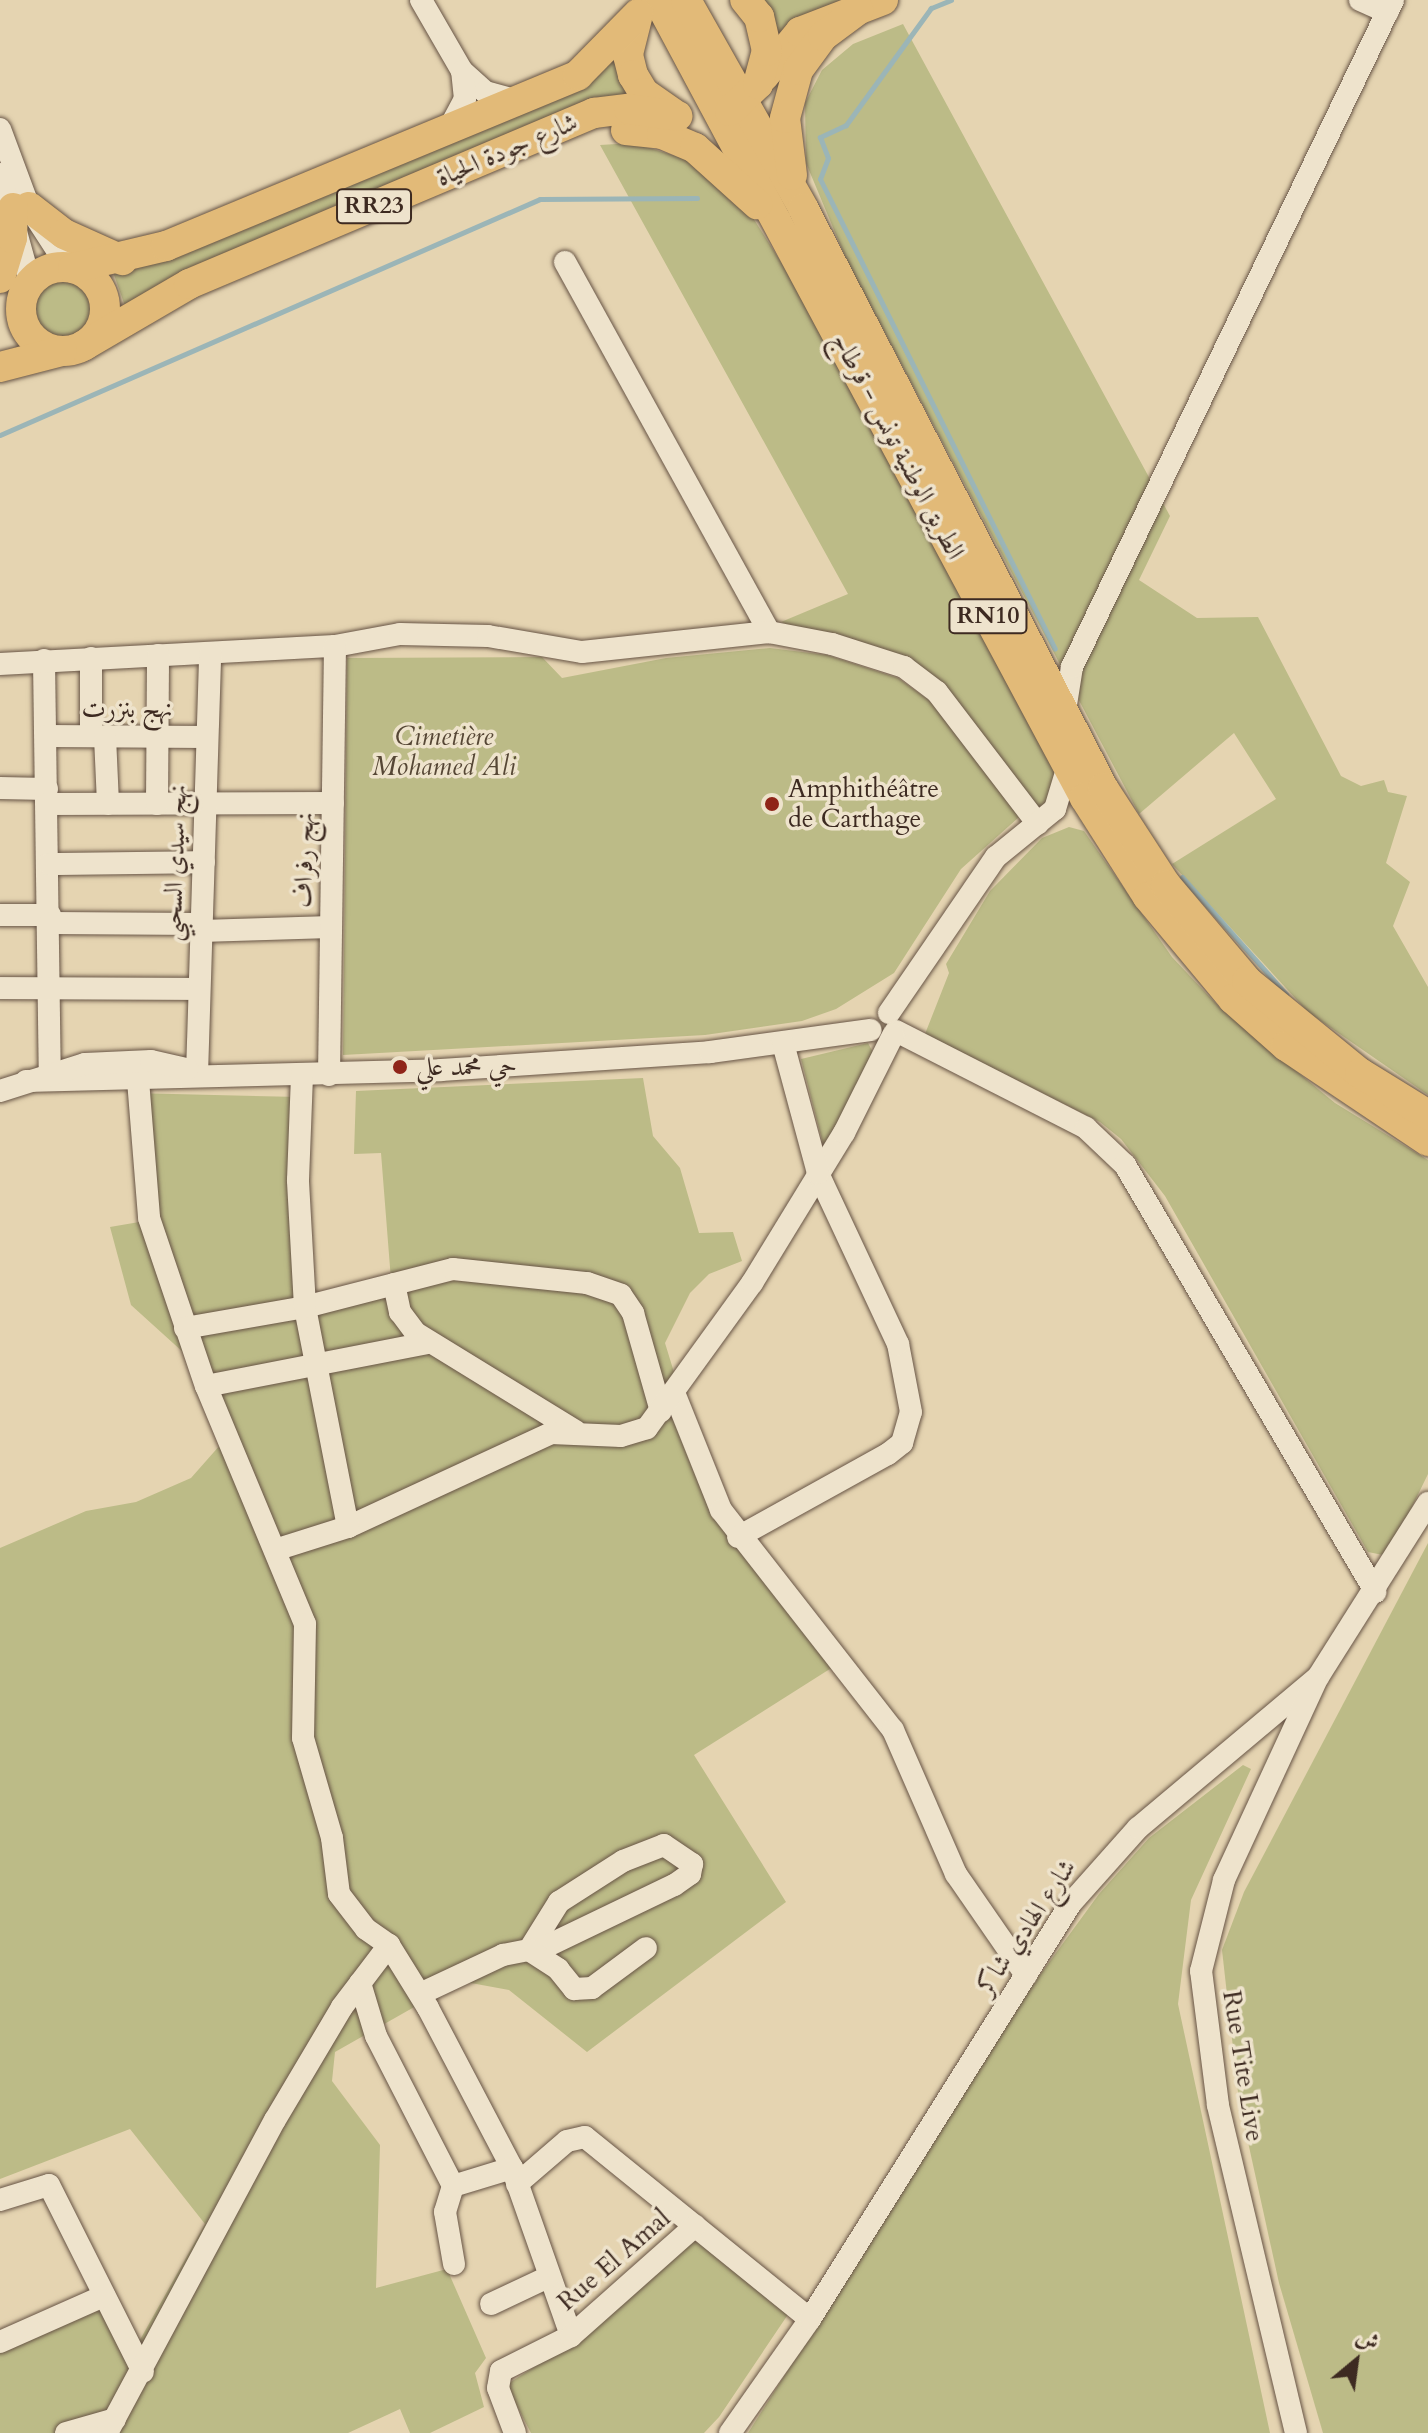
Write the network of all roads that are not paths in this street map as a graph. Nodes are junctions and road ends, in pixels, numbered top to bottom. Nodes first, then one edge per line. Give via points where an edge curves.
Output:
1 (421, 0) edge
2 (686, 0) edge
3 (745, 0) edge
4 (1360, 0) edge
5 (643, 4) edge
6 (871, 5) edge
7 (1390, 6) edge
8 (462, 71) junction
9 (515, 100) junction
10 (741, 100) junction
11 (678, 116) junction
12 (450, 127) junction
13 (0, 129) edge
14 (514, 145) junction
15 (0, 174) edge
16 (21, 208) junction
17 (803, 208) junction
18 (783, 230) junction
19 (122, 260) junction
20 (565, 262) dead end
21 (70, 268) junction
22 (19, 283) edge
23 (0, 308) edge
24 (72, 348) junction
25 (0, 367) edge
26 (769, 632) junction
27 (335, 646) junction
28 (210, 653) junction
29 (158, 655) junction
30 (91, 658) junction
31 (44, 660) junction
32 (0, 664) edge
33 (1065, 711) junction
34 (46, 736) junction
35 (98, 736) junction
36 (158, 737) junction
37 (207, 737) junction
38 (1068, 766) junction
39 (0, 788) edge
40 (47, 796) junction
41 (333, 803) junction
42 (108, 804) junction
43 (157, 804) junction
44 (205, 804) junction
45 (1043, 820) junction
46 (1103, 830) junction
47 (204, 862) junction
48 (49, 864) junction
49 (0, 915) edge
50 (50, 919) junction
51 (331, 927) junction
52 (201, 928) junction
53 (0, 988) edge
54 (51, 989) junction
55 (199, 989) junction
56 (887, 1027) junction
57 (783, 1043) junction
58 (50, 1070) junction
59 (200, 1073) junction
60 (302, 1074) junction
61 (329, 1075) junction
62 (138, 1080) junction
63 (26, 1081) junction
64 (0, 1091) edge
65 (1428, 1115) edge
66 (1428, 1141) edge
67 (818, 1173) junction
68 (394, 1284) junction
69 (305, 1307) junction
70 (185, 1328) junction
71 (428, 1343) junction
72 (311, 1362) junction
73 (206, 1386) junction
74 (668, 1403) junction
75 (577, 1433) junction
76 (1428, 1503) edge
77 (348, 1527) junction
78 (738, 1537) junction
79 (275, 1550) junction
80 (1376, 1592) junction
81 (1318, 1677) junction
82 (389, 1945) junction
83 (646, 1948) dead end
84 (532, 1951) junction
85 (1026, 1975) junction
86 (360, 1983) junction
87 (420, 1994) junction
88 (515, 2176) junction
89 (453, 2186) junction
90 (0, 2200) edge
91 (695, 2226) junction
92 (454, 2264) dead end
93 (548, 2277) junction
94 (104, 2296) junction
95 (491, 2304) dead end
96 (810, 2319) junction
97 (571, 2336) junction
98 (0, 2342) edge
99 (143, 2372) junction
100 (111, 2426) edge
101 (66, 2433) edge
102 (515, 2433) edge
103 (730, 2433) edge
104 (1296, 2433) edge

1 - 8 street
2 - 10 highway, الطريق الوطنية تونس - قرطاج / RN10
3 - 10 highway via 765,33
4 - 7 street
5 - 9 highway, شارع جودة الحياة / RR23 via 615,42 578,75
5 - 10 highway, الطريق الوطنية تونس - قرطاج / RN10
5 - 11 highway via 629,44 633,75 659,107
6 - 10 highway via 800,32
6 - 17 highway via 812,48 788,95 786,147
7 - 33 street via 1072,667
8 - 9 street via 485,92
8 - 12 street via 465,99
9 - 12 highway, شارع جودة الحياة / RR23
10 - 11 highway, شارع جودة الحياة
10 - 17 highway, الطريق الوطنية تونس - قرطاج / RN10
10 - 18 highway, الطريق الوطنية تونس - قرطاج / RN10
11 - 14 highway, شارع جودة الحياة / RR23 via 629,109 594,113
12 - 19 highway, شارع جودة الحياة / RR23
13 - 16 street
14 - 18 highway via 606,128 662,134 713,160
14 - 24 highway, شارع جودة الحياة / RR23 via 189,284
15 - 16 street
16 - 19 highway
16 - 21 street
16 - 22 highway via 12,238
17 - 33 highway, الطريق الوطنية تونس - قرطاج / RN10
18 - 38 highway, الطريق الوطنية تونس - قرطاج / RN10
19 - 21 highway, شارع جودة الحياة / RR23
20 - 26 street
21 - 22 highway, شارع جودة الحياة / RR23
21 - 24 highway via 94,281 105,304 101,328
22 - 23 highway, شارع جودة الحياة / RR23
22 - 24 highway via 21,313 30,335
24 - 25 highway, شارع جودة الحياة / RR23
26 - 27 street via 582,652 488,636 400,634
26 - 45 street via 904,667 937,692
27 - 28 street
27 - 41 street, نهج رفراف
28 - 29 street
28 - 37 street, نهج سيدي السحبي
29 - 30 street
29 - 36 street
30 - 31 street
30 - 35 street
31 - 32 street
31 - 34 street
33 - 65 highway, الطريق الوطنية تونس - قرطاج / RN10 via 1103,788 1166,885 1247,981 1360,1073
34 - 35 street, نهج بنزرت
34 - 40 street
35 - 36 street, نهج بنزرت
35 - 42 street
36 - 37 street, نهج بنزرت
36 - 43 street
37 - 44 street, نهج سيدي السحبي
38 - 45 street via 1064,793
38 - 46 highway, الطريق الوطنية تونس - قرطاج / RN10
39 - 40 street
40 - 42 street
40 - 48 street
41 - 44 street
41 - 51 street, نهج رفراف
42 - 43 street
43 - 44 street
44 - 47 street, نهج سيدي السحبي
45 - 46 street via 1077,816
45 - 56 street via 996,857
46 - 66 highway, الطريق الوطنية تونس - قرطاج / RN10 via 1148,897 1233,999 1344,1090
47 - 48 street
47 - 52 street, نهج سيدي السحبي
48 - 50 street
49 - 50 street
50 - 52 street
50 - 54 street
51 - 52 street
51 - 61 street, نهج رفراف
52 - 55 street, نهج سيدي السحبي
53 - 54 street
54 - 55 street
54 - 58 street
55 - 59 street, نهج سيدي السحبي
56 - 57 street
56 - 67 street
56 - 80 street via 1086,1128 1125,1165
57 - 61 street
57 - 67 street
58 - 59 street via 151,1061
58 - 63 street
59 - 60 street
59 - 62 street
60 - 61 street
60 - 69 street via 298,1180
62 - 63 street
62 - 70 street via 149,1218
63 - 64 street
67 - 74 street
67 - 78 street via 898,1344 910,1392 908,1428 888,1454
68 - 69 street
68 - 71 street via 407,1325
68 - 74 street via 433,1272 470,1270 587,1283 621,1295
69 - 70 street
69 - 72 street
70 - 73 street
71 - 72 street
71 - 75 street
72 - 73 street
72 - 77 street
73 - 79 street
74 - 75 street via 632,1434
74 - 78 street
75 - 77 street via 540,1437
76 - 80 street, شارع الهادي شاكر
77 - 79 street
78 - 85 street via 893,1730 956,1874
79 - 82 street via 307,1634 301,1716 332,1838 335,1882 366,1929
80 - 81 street, شارع الهادي شاكر
81 - 85 street, شارع الهادي شاكر via 1109,1857
81 - 104 street, Rue Tite Live via 1224,1880 1201,1971 1218,2105
82 - 86 street
82 - 87 street
83 - 84 street via 622,1969 581,1990
84 - 84 street via 622,1914 690,1874 692,1864 664,1845 623,1861 559,1902
84 - 87 street via 503,1955
85 - 96 street, شارع الهادي شاكر
86 - 89 street via 376,2036
86 - 99 street via 275,2120
87 - 88 street
88 - 89 street
88 - 91 street via 567,2141 585,2137
88 - 93 street
89 - 92 street via 445,2212
90 - 94 street via 49,2185
91 - 96 street
91 - 97 street, Rue El Amal
93 - 95 street
93 - 97 street
94 - 98 street
94 - 99 street
96 - 103 street, شارع الهادي شاكر
97 - 102 street, Rue El Amal via 507,2365 497,2378
99 - 100 street
100 - 101 street

